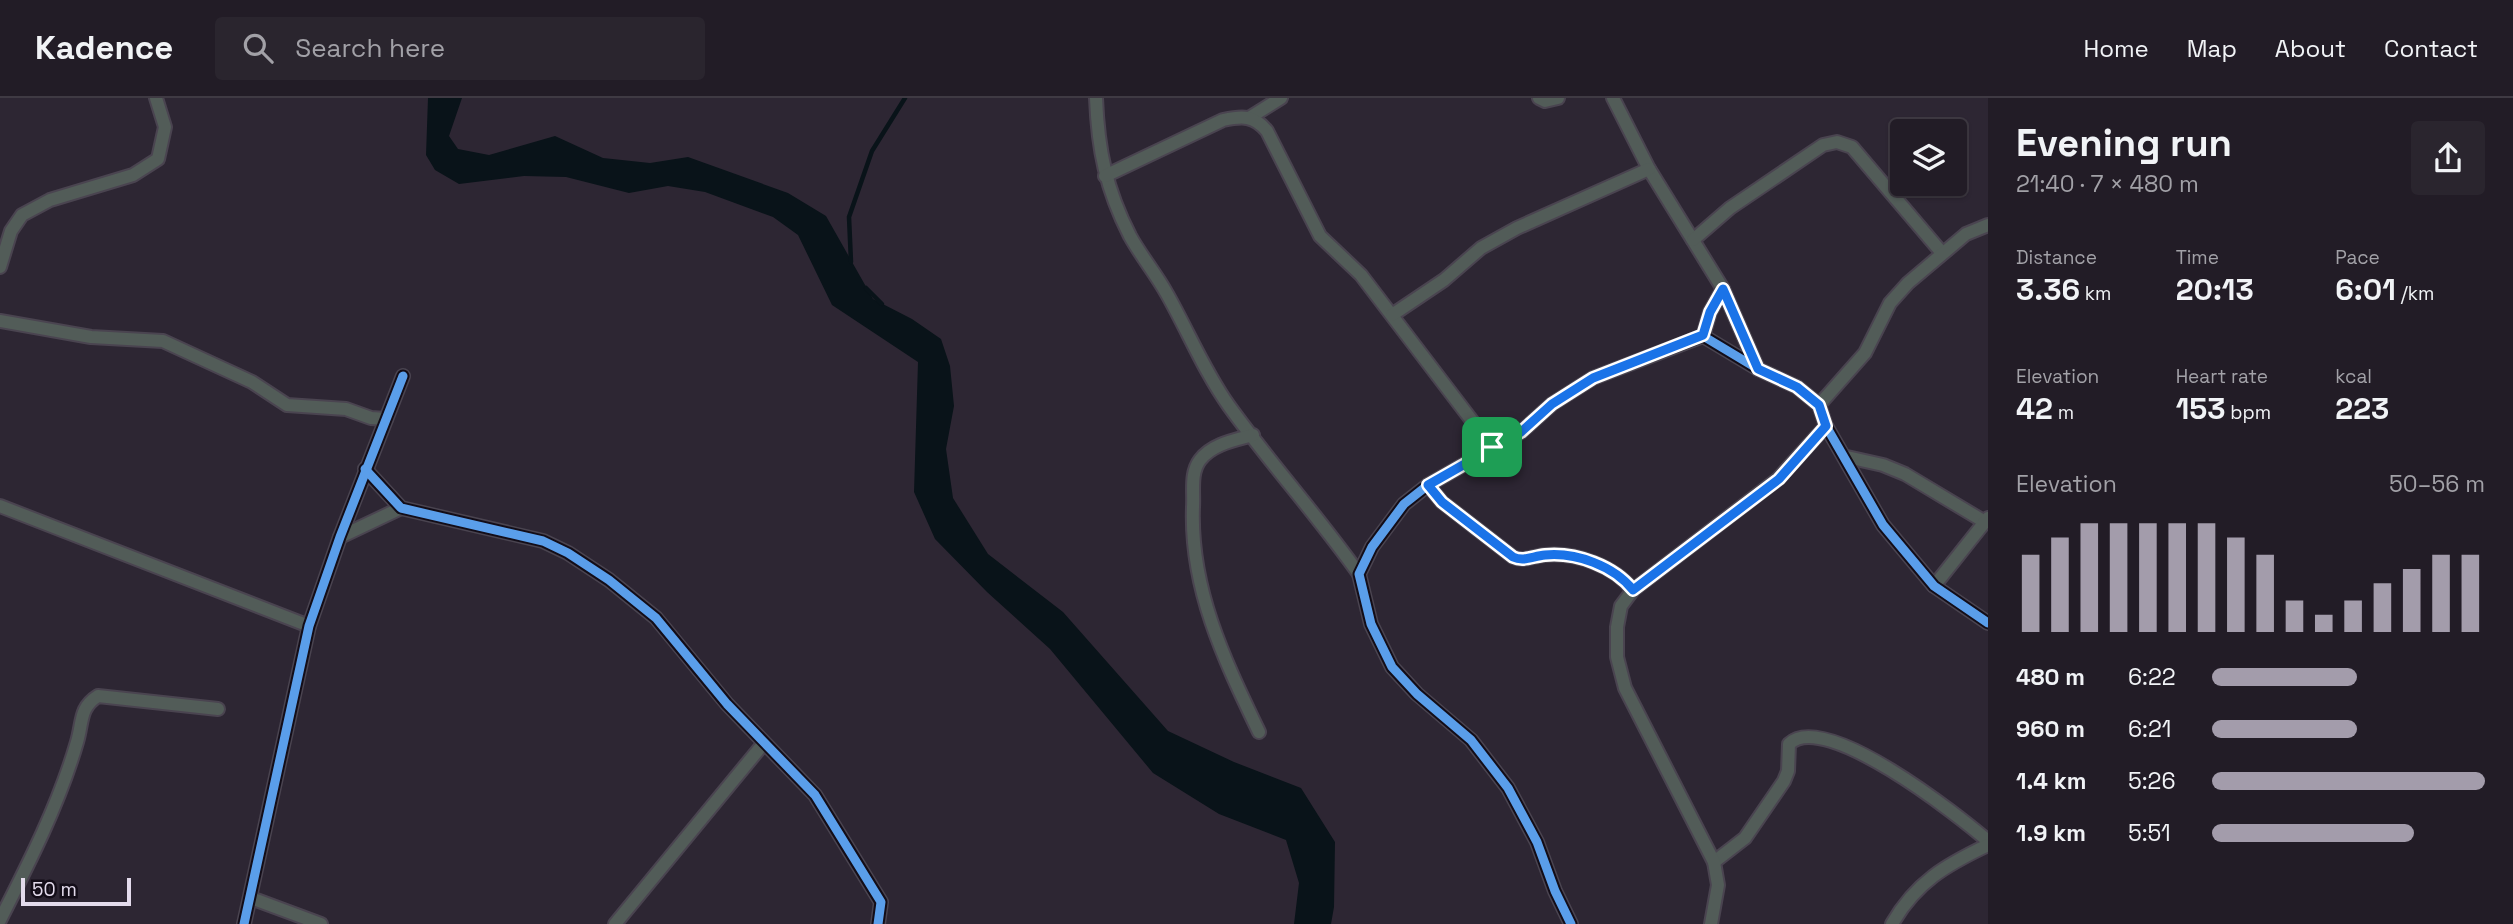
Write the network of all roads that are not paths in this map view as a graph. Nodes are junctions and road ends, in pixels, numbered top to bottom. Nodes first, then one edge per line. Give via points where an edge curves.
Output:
1 (156, 98) edge
2 (1096, 98) edge
3 (1281, 98) edge
4 (1539, 98) edge
5 (1558, 98) edge
6 (1613, 98) edge
7 (1249, 118) junction
8 (1649, 169) junction
9 (1105, 176) junction
10 (1988, 225) edge
11 (1693, 240) junction
12 (1942, 253) junction
13 (0, 267) edge
14 (1723, 289) junction
15 (1392, 315) junction
16 (0, 321) edge
17 (1703, 335) junction
18 (1758, 369) junction
19 (403, 376) dead end
20 (1819, 405) junction
21 (386, 419) junction
22 (1826, 426) junction
23 (1253, 435) junction
24 (1492, 447) junction
25 (1847, 457) junction
26 (365, 469) junction
27 (1428, 485) junction
28 (0, 506) edge
29 (401, 508) junction
30 (1986, 520) edge
31 (340, 537) junction
32 (1359, 574) junction
33 (1934, 586) junction
34 (1633, 590) junction
35 (1988, 623) edge
36 (309, 626) junction
37 (218, 709) dead end
38 (1259, 732) dead end
39 (764, 743) junction
40 (1988, 843) edge
41 (1714, 862) junction
42 (251, 898) junction
43 (0, 920) edge
44 (244, 924) edge
45 (321, 924) edge
46 (615, 924) edge
47 (878, 924) edge
48 (1571, 924) edge
49 (1711, 924) edge
50 (1892, 924) edge

1 - 13 street via 165,127 158,159 133,176 50,200 22,215 11,231
2 - 9 street
3 - 7 street
4 - 5 street
6 - 8 street
7 - 9 street via 1223,120
7 - 15 street via 1258,120 1267,131 1320,236 1361,275
8 - 11 street
8 - 15 street via 1481,248
9 - 23 street via 1130,237 1162,285 1200,360
10 - 12 street via 1966,234
11 - 12 street via 1750,194 1823,145 1837,142 1852,146
11 - 14 street
12 - 20 street via 1890,303 1865,353
14 - 17 street
14 - 18 street
15 - 24 street
16 - 21 street via 91,337 163,341 252,382 287,405 346,409
17 - 18 street
17 - 24 street via 1593,378 1552,404 1521,432
18 - 20 street via 1797,387
19 - 21 street
20 - 22 street
21 - 26 street
22 - 25 street
22 - 34 street via 1779,479
23 - 32 street
23 - 38 street via 1222,443 1200,460 1192,482 1192,527 1195,557 1219,649
24 - 27 street
25 - 30 street via 1906,474
25 - 33 street via 1883,524
26 - 29 street
26 - 31 street
27 - 32 street via 1404,504 1371,547
27 - 34 street via 1442,502 1513,557 1560,556 1599,564
28 - 36 street
29 - 31 street
29 - 39 street via 543,541 568,553 656,618
30 - 33 street
31 - 36 street
32 - 48 street via 1371,624 1392,667 1471,740 1508,788 1537,842
33 - 35 street
34 - 41 street via 1621,606 1617,627 1617,657 1625,688
36 - 42 street
37 - 43 street via 98,696 88,703 54,806
39 - 46 street
39 - 47 street via 815,795 881,902
40 - 41 street via 1867,755 1834,741 1803,737 1789,744 1784,781 1745,838
40 - 50 street via 1932,874 1901,907
41 - 49 street via 1718,885
42 - 44 street
42 - 45 street

